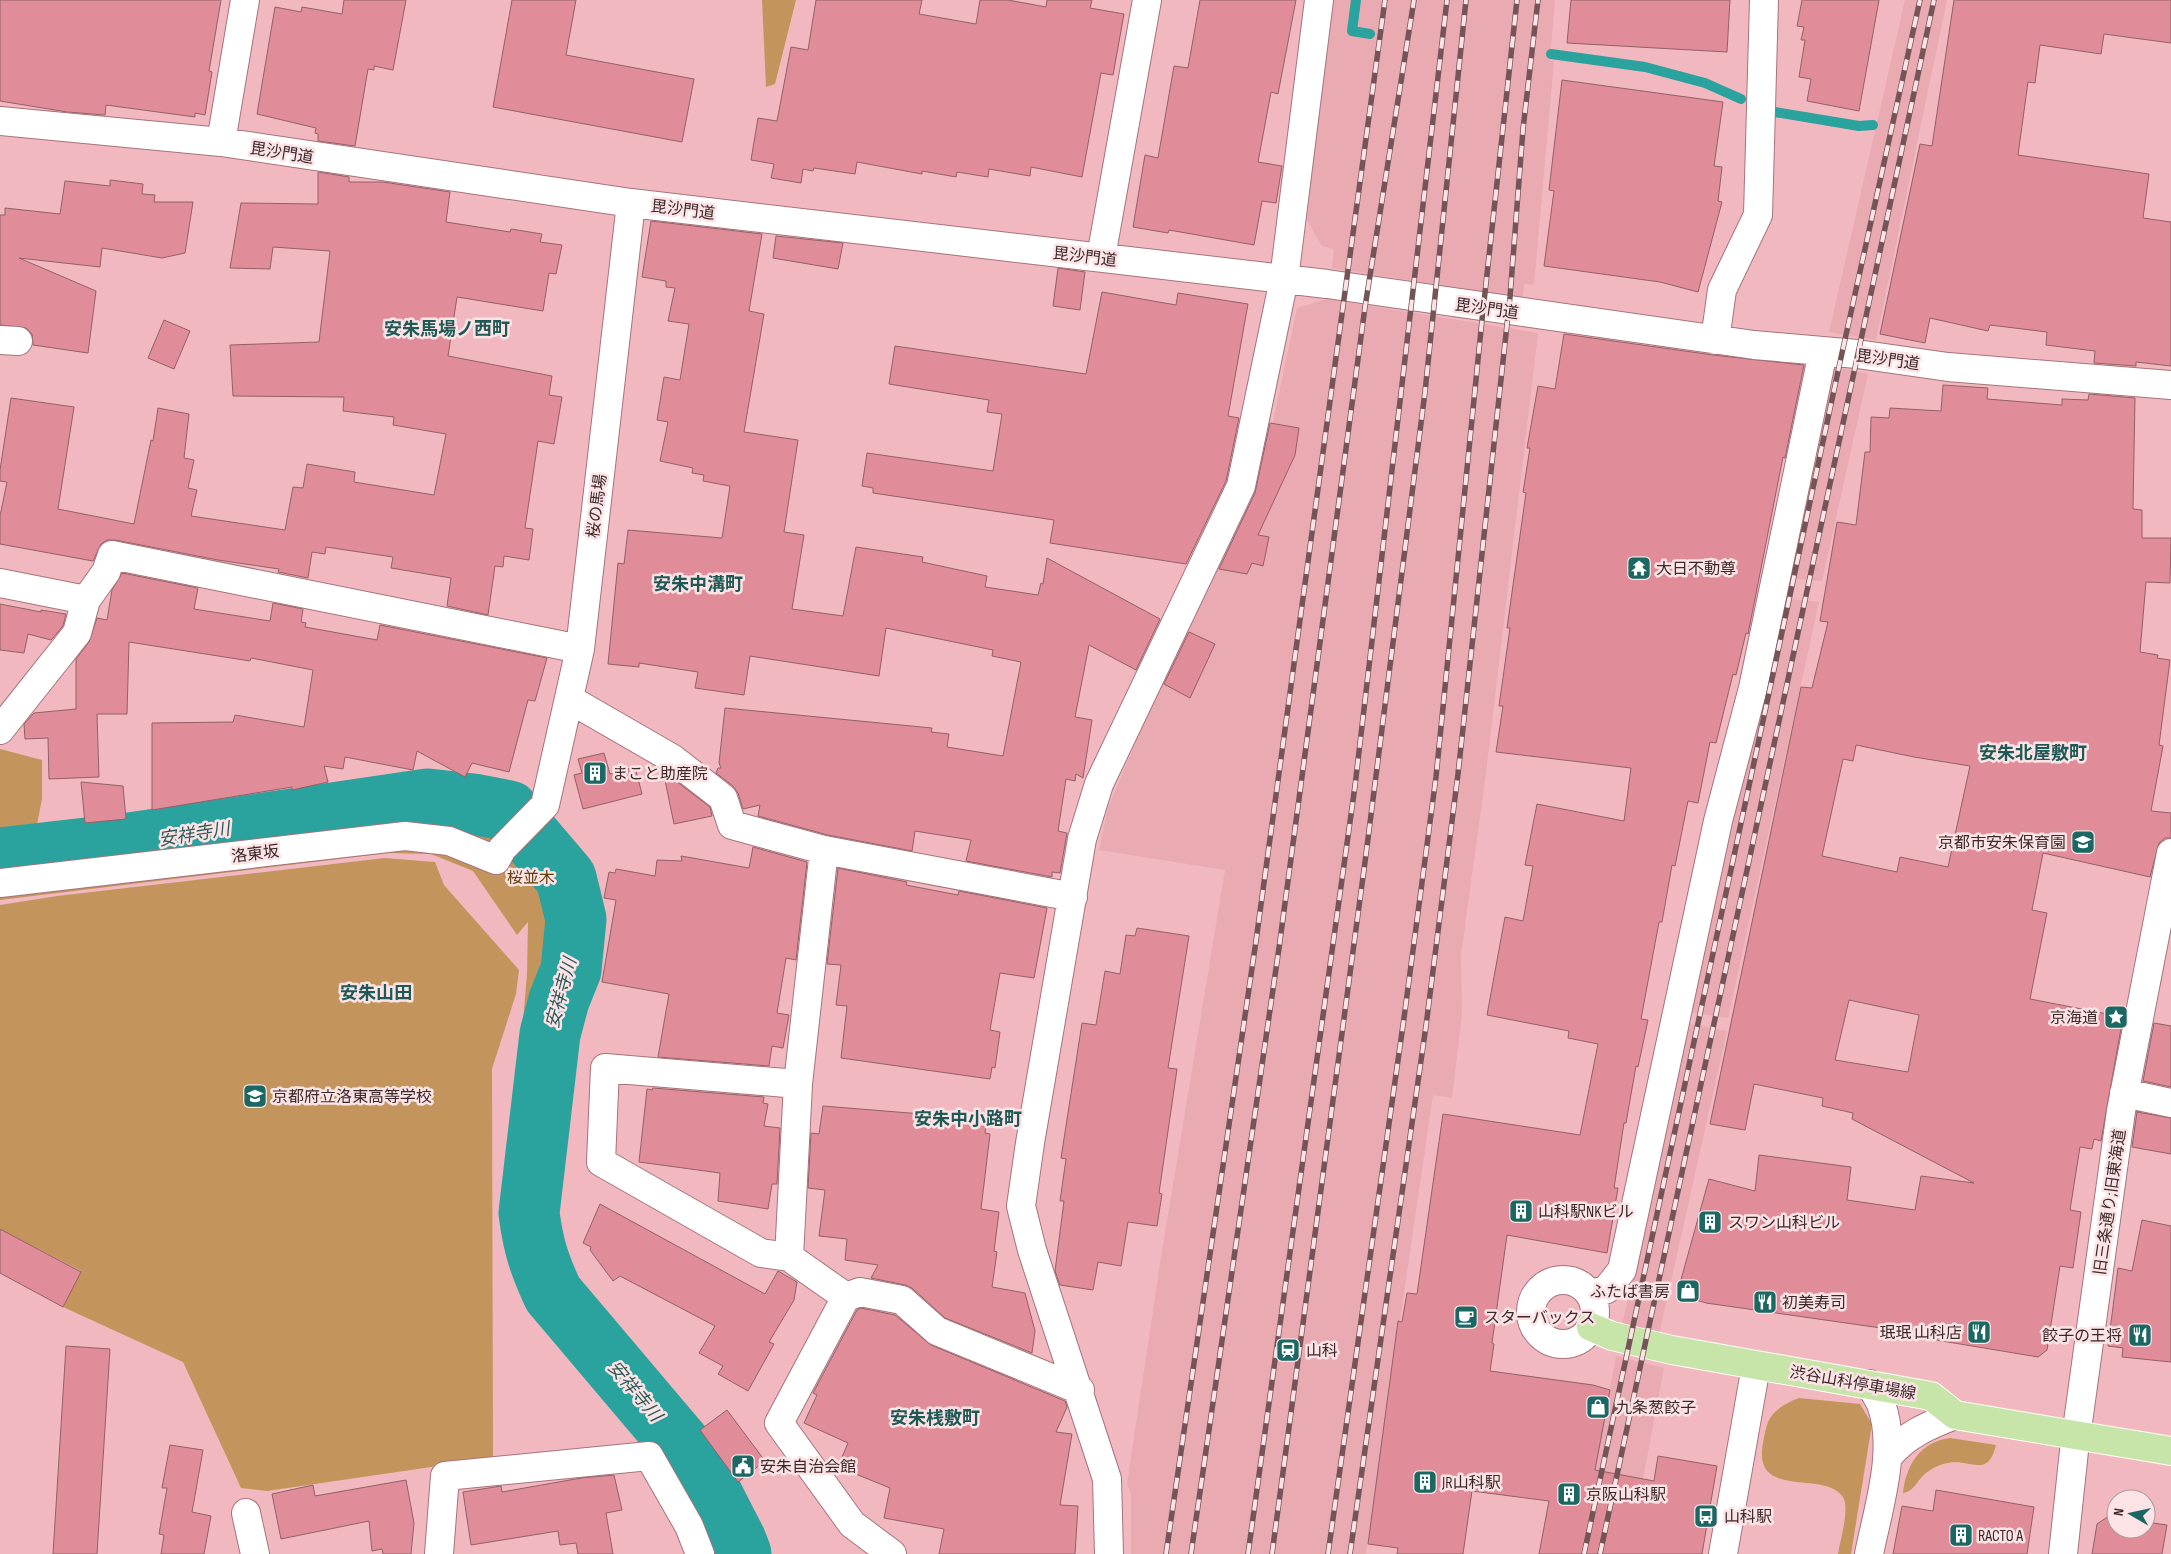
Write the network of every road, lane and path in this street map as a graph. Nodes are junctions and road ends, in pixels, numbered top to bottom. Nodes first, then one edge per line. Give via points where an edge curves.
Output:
1 (245, 0) edge
2 (1147, 0) edge
3 (1319, 0) edge
4 (1764, 0) edge
5 (0, 121) edge
6 (221, 142) junction
7 (631, 203) junction
8 (1101, 258) junction
9 (1284, 279) junction
10 (1715, 340) junction
11 (1823, 352) junction
12 (2171, 386) edge
13 (0, 582) edge
14 (86, 600) junction
15 (580, 648) junction
16 (569, 699) junction
17 (0, 730) edge
18 (502, 849) joint
19 (824, 850) junction
20 (2171, 853) edge
21 (0, 883) edge
22 (1073, 897) junction
23 (798, 1084) junction
24 (2124, 1094) junction
25 (2171, 1103) edge
26 (789, 1257) junction
27 (1590, 1295) junction
28 (846, 1298) junction
29 (1591, 1327) junction
30 (1756, 1366) junction
31 (1869, 1384) junction
32 (1080, 1390) junction
33 (1955, 1415) junction
34 (2077, 1436) junction
35 (2171, 1451) edge
36 (1888, 1457) junction
37 (246, 1513) dead end
38 (255, 1554) edge
39 (439, 1554) edge
40 (700, 1554) edge
41 (892, 1554) edge
42 (1109, 1554) edge
43 (1722, 1554) edge
44 (1869, 1554) edge
45 (2063, 1554) edge

1 - 6 street
2 - 8 street
3 - 9 street
4 - 10 street via 1758,215 1722,290
5 - 6 street, 毘沙門道
6 - 7 street, 毘沙門道
7 - 8 street, 毘沙門道
7 - 15 street, 桜の馬場
8 - 9 street, 毘沙門道
9 - 10 street, 毘沙門道
9 - 22 street via 1241,486 1099,784 1082,839
10 - 11 street, 毘沙門道
11 - 12 street, 毘沙門道 via 1948,368
11 - 27 street via 1753,688 1718,821 1622,1270 1607,1289
13 - 14 street
14 - 15 street via 106,572 112,554
14 - 17 street via 77,633
15 - 16 street, 桜の馬場
16 - 18 street, 桜の馬場 via 545,806
16 - 19 street via 673,759 723,798 732,825
18 - 21 street, 洛東坂 via 496,860 449,841 405,836
19 - 22 street
19 - 23 street
20 - 24 street, 旧三条通り;旧東海道
22 - 32 street via 1021,1206 1032,1250
23 - 26 street
23 - 26 street via 605,1068 601,1162 761,1253
24 - 25 street
24 - 34 street, 旧三条通り;旧東海道
26 - 28 street
27 - 29 street via 1594,1305
27 - 29 street via 1574,1282 1553,1281 1536,1293 1531,1313 1538,1333 1556,1343 1576,1341
28 - 32 street via 860,1292 902,1300 937,1331
28 - 41 street via 779,1423 852,1524
29 - 30 main road, 渋谷山科停車場線 via 1629,1341
30 - 31 main road, 渋谷山科停車場線
30 - 43 street
31 - 33 main road, 渋谷山科停車場線 via 1931,1396
31 - 36 street via 1884,1417
32 - 42 street via 1107,1479
33 - 34 main road, 渋谷山科停車場線
33 - 36 street via 1915,1432 1898,1444
34 - 35 main road, 渋谷山科停車場線
34 - 45 street, 旧三条通り;旧東海道
36 - 44 street
37 - 38 street
39 - 40 street via 445,1476 649,1456 689,1526

